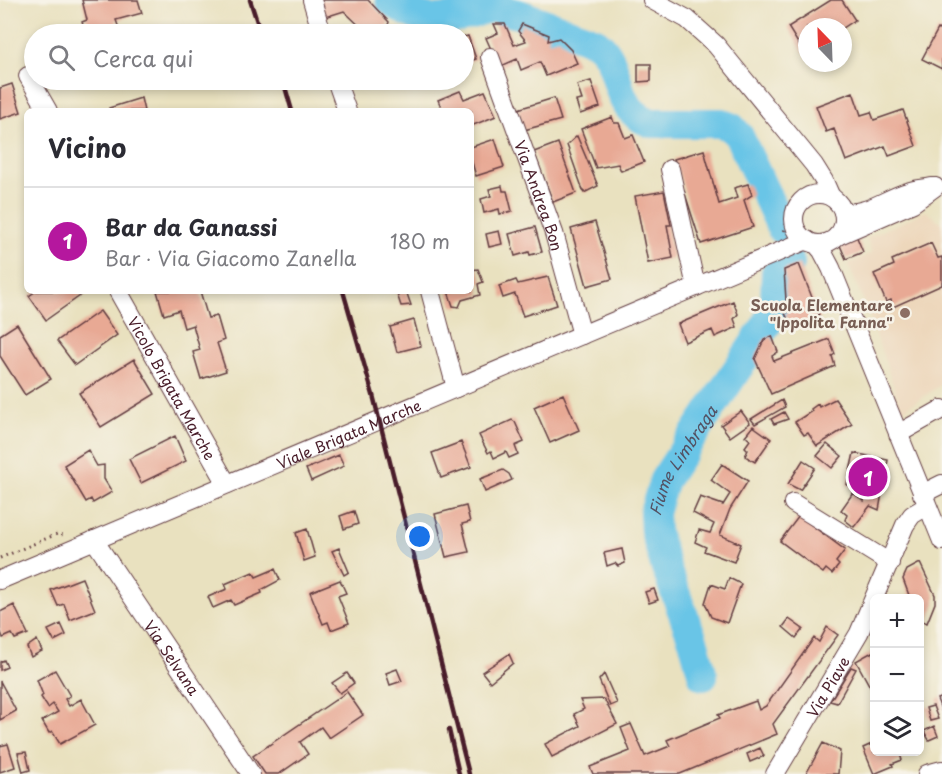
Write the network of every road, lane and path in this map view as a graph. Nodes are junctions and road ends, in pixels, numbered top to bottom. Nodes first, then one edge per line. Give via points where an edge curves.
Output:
1 (312, 0) edge
2 (652, 0) edge
3 (319, 24) edge
4 (490, 57) dead end
5 (36, 90) edge
6 (340, 90) edge
7 (46, 108) edge
8 (346, 108) edge
9 (670, 169) dead end
10 (940, 185) edge
11 (820, 192) junction
12 (843, 212) junction
13 (818, 238) junction
14 (779, 244) junction
15 (696, 287) junction
16 (120, 294) edge
17 (431, 294) edge
18 (582, 335) junction
19 (456, 388) junction
20 (942, 409) edge
21 (898, 434) junction
22 (227, 484) junction
23 (942, 484) edge
24 (925, 500) junction
25 (793, 503) dead end
26 (70, 536) dead end
27 (94, 540) junction
28 (942, 541) edge
29 (0, 558) edge
30 (890, 563) junction
31 (0, 580) edge
32 (942, 770) edge
33 (252, 774) edge
34 (775, 774) edge
35 (927, 774) edge

1 - 3 street
2 - 11 street via 687,19 716,45 814,165
4 - 18 street, Via Andrea Bon via 554,233
5 - 7 street
6 - 8 street
9 - 15 street
10 - 12 street, Viale Brigata Marche via 907,192 853,214
10 - 13 street, Viale Brigata Marche via 913,203
11 - 12 street
11 - 13 street via 808,197 795,215
11 - 14 path via 809,184 792,204
12 - 13 street via 843,224
13 - 14 street, Viale Brigata Marche
13 - 21 street
14 - 15 street, Viale Brigata Marche
15 - 18 street, Viale Brigata Marche
16 - 22 street, Vicolo Brigata Marche
17 - 19 street
18 - 19 street, Viale Brigata Marche
19 - 22 street, Viale Brigata Marche
20 - 21 street
21 - 24 street
22 - 27 street, Viale Brigata Marche
23 - 24 street, Via Piave
24 - 28 street
24 - 30 street, Via Piave via 905,525
25 - 30 street
26 - 29 path via 57,534
27 - 31 street, Viale Brigata Marche
27 - 33 street, Via Selvana
30 - 34 street, Via Piave via 859,633
32 - 35 street

